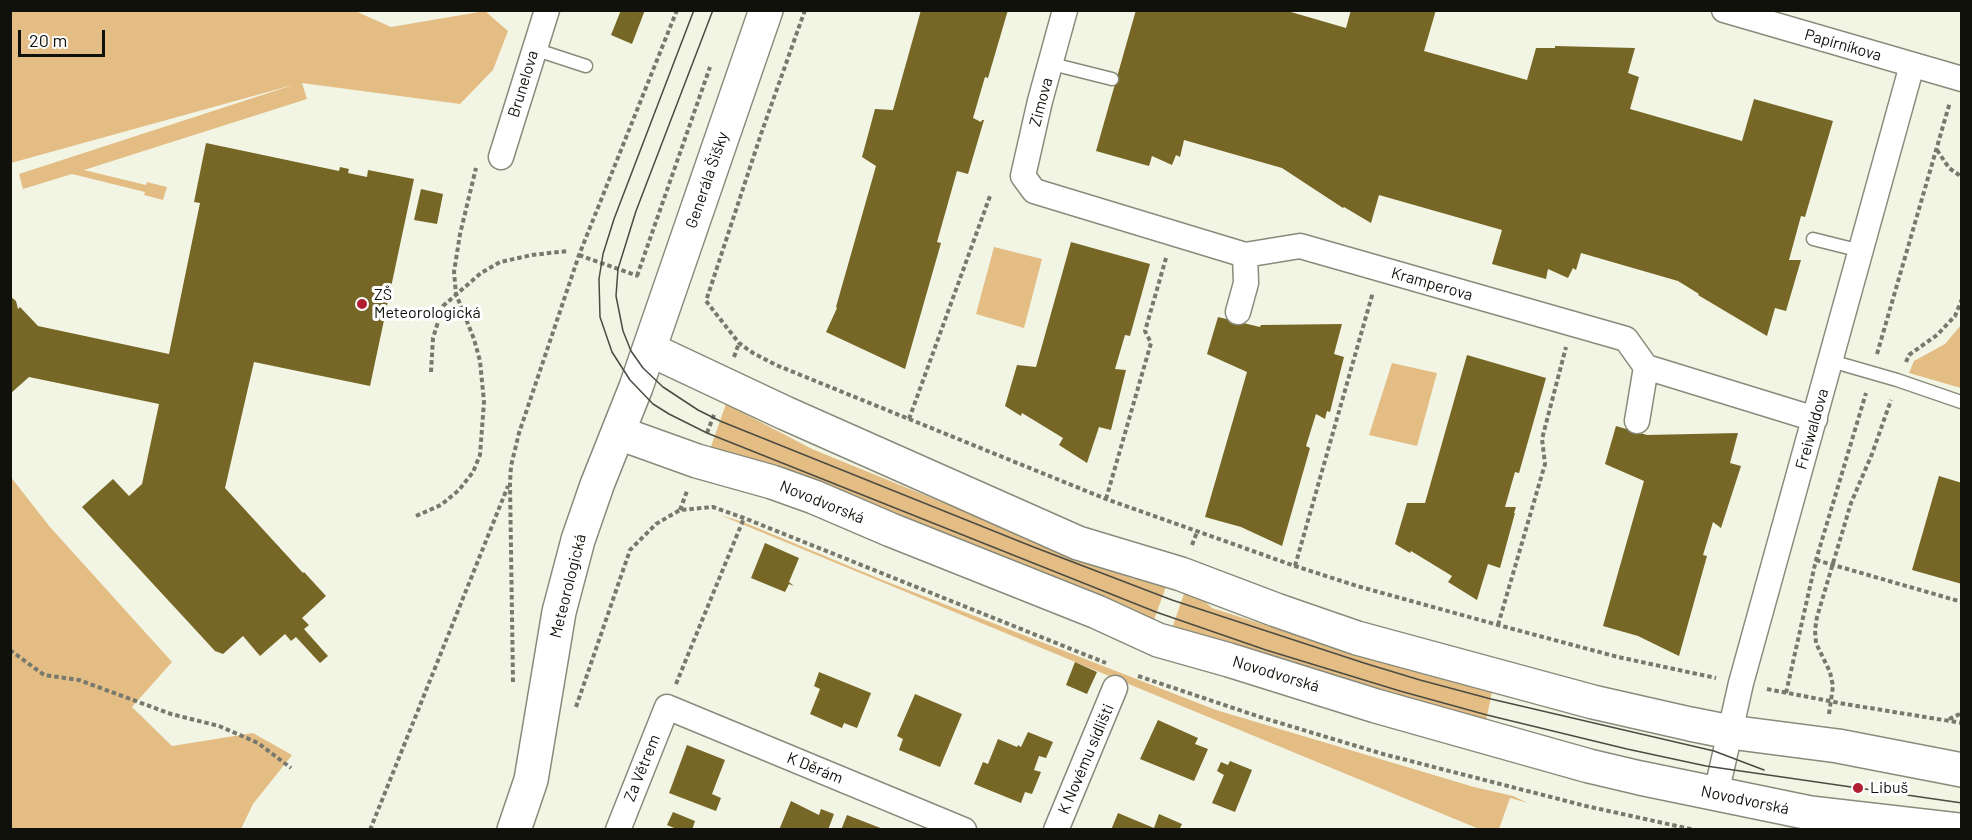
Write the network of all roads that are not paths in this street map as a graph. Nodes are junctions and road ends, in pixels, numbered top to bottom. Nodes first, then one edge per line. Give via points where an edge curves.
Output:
1 (546, 10) edge
2 (766, 10) edge
3 (1065, 10) edge
4 (1724, 10) edge
5 (534, 49) junction
6 (1052, 64) junction
7 (1912, 65) junction
8 (586, 66) dead end
9 (1112, 79) dead end
10 (1962, 79) edge
11 (501, 157) dead end
12 (1034, 191) joint
13 (1813, 239) dead end
14 (1861, 252) junction
15 (1245, 255) junction
16 (1238, 312) dead end
17 (649, 349) junction
18 (1831, 361) junction
19 (1646, 368) junction
20 (1961, 402) edge
21 (1815, 419) junction
22 (1637, 421) dead end
23 (619, 433) junction
24 (1125, 682) road end
25 (667, 707) joint
26 (1730, 732) junction
27 (1962, 770) edge
28 (1716, 794) junction
29 (514, 830) edge
30 (618, 830) edge
31 (964, 830) edge
32 (1056, 830) edge
33 (1958, 830) edge

1 - 5 street, Brunelova
2 - 17 main road, Generála Šišky
3 - 6 street, Zimova
4 - 7 street, Papírníkova
5 - 8 lane
5 - 11 street, Brunelova
6 - 9 lane
6 - 12 street, Zimova via 1023,176
7 - 10 street, Papírníkova
7 - 14 street, Freiwaldova
12 - 15 street, Kramperova
13 - 14 lane
14 - 18 street, Freiwaldova
15 - 16 street via 1246,283
15 - 19 street, Kramperova via 1300,246 1626,339
17 - 23 main road, Meteorologická
17 - 26 main road via 1078,543 1181,574 1376,643 1593,702
18 - 20 lane
18 - 21 street, Freiwaldova
19 - 21 street
19 - 22 street
21 - 26 street, Freiwaldova
23 - 28 main road, Novodvorská via 814,497 1158,640 1588,766
23 - 29 main road, Meteorologická via 597,485 568,576 531,780
24 - 32 street, K Novému sídlišti
25 - 30 street, Za Větrem
25 - 31 street, K Děrám
26 - 27 main road via 1823,743
26 - 28 street, Freiwaldova
28 - 33 main road, Novodvorská via 1825,816

